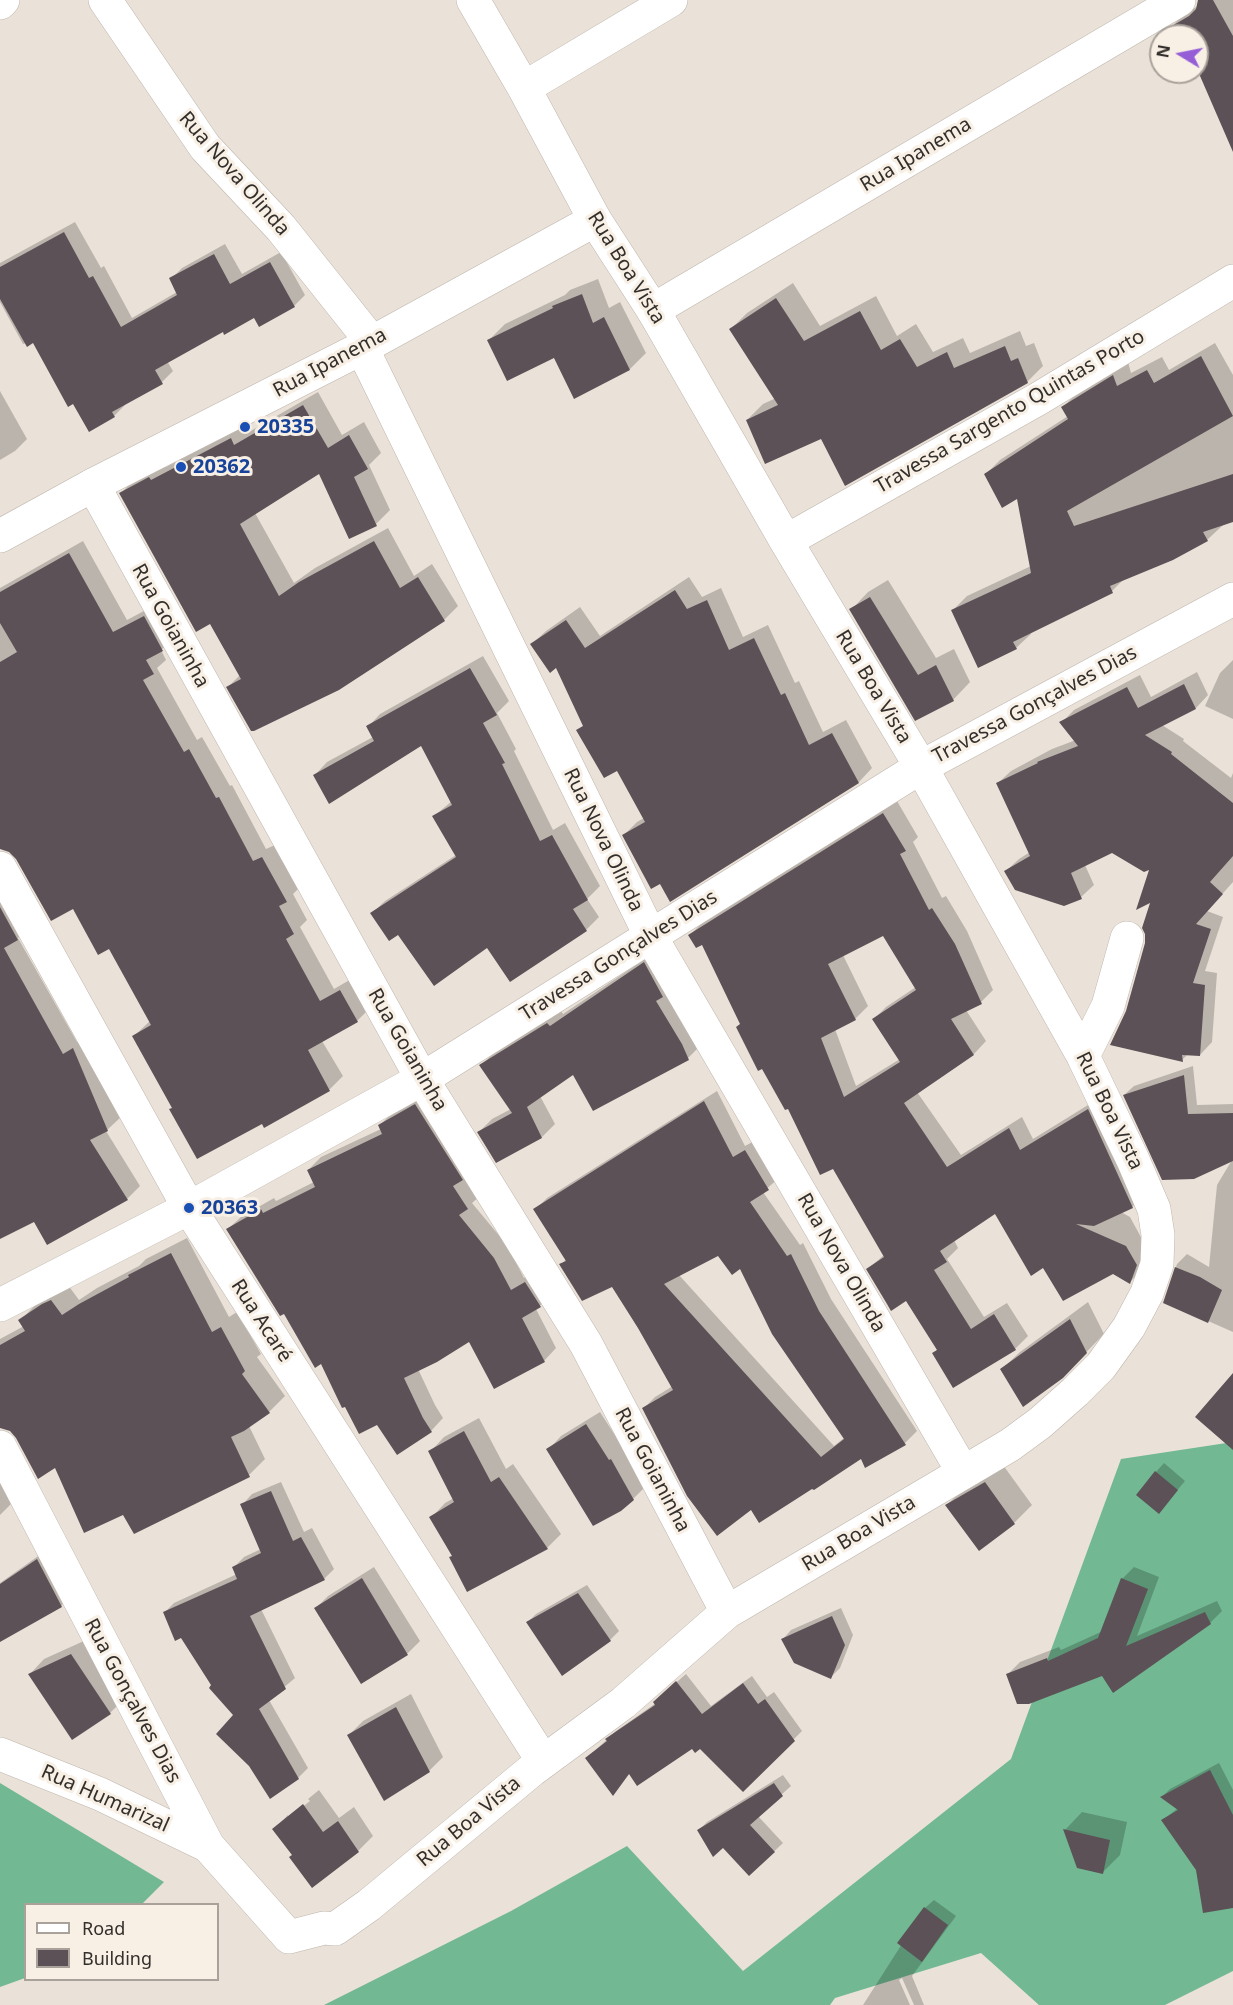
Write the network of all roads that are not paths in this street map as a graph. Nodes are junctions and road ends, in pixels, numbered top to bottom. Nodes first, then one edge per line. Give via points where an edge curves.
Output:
1 (105, 0) edge
2 (473, 0) edge
3 (671, 0) edge
4 (1179, 0) edge
5 (524, 87) junction
6 (595, 220) junction
7 (1233, 281) edge
8 (653, 310) junction
9 (367, 344) junction
10 (93, 485) junction
11 (0, 536) edge
12 (786, 541) junction
13 (1233, 599) edge
14 (921, 767) junction
15 (0, 868) edge
16 (651, 937) junction
17 (1127, 938) dead end
18 (1083, 1056) junction
19 (422, 1079) junction
20 (189, 1208) junction
21 (0, 1305) edge
22 (0, 1447) edge
23 (963, 1472) junction
24 (727, 1612) junction
25 (0, 1754) edge
26 (543, 1761) junction
27 (208, 1846) junction
28 (290, 1937) joint

1 - 9 street, Rua Nova Olinda via 205,147 281,228
2 - 5 street, Rua Boa Vista
3 - 5 street
4 - 8 street, Rua Ipanema
5 - 6 street, Rua Boa Vista
6 - 8 street, Rua Boa Vista
6 - 9 street, Rua Ipanema
7 - 12 street, Travessa Sargento Quintas Porto via 1038,399
8 - 12 street, Rua Boa Vista
9 - 10 street, Rua Ipanema
9 - 16 street, Rua Nova Olinda
10 - 11 street, Rua Ipanema
10 - 19 street, Rua Goianinha
12 - 14 street, Rua Boa Vista
13 - 14 street, Travessa Gonçalves Dias
14 - 16 street, Travessa Gonçalves Dias
14 - 18 street, Rua Boa Vista
15 - 20 street, Rua Acaré
16 - 19 street, Travessa Gonçalves Dias
16 - 23 street, Rua Nova Olinda
17 - 18 street via 1108,1006
18 - 23 street, Rua Boa Vista via 1154,1209 1157,1264 1129,1327 1101,1366 1040,1423
19 - 20 street, Travessa Gonçalves Dias
19 - 24 street, Rua Goianinha via 586,1344
20 - 21 street, Travessa Gonçalves Dias
20 - 26 street, Rua Acaré
22 - 27 street, Rua Gonçalves Dias
23 - 24 street, Rua Boa Vista
24 - 26 street, Rua Boa Vista via 623,1703
25 - 27 street, Rua Humarizal via 100,1794
26 - 28 street, Rua Boa Vista via 343,1924
27 - 28 street, Rua Gonçalves Dias

